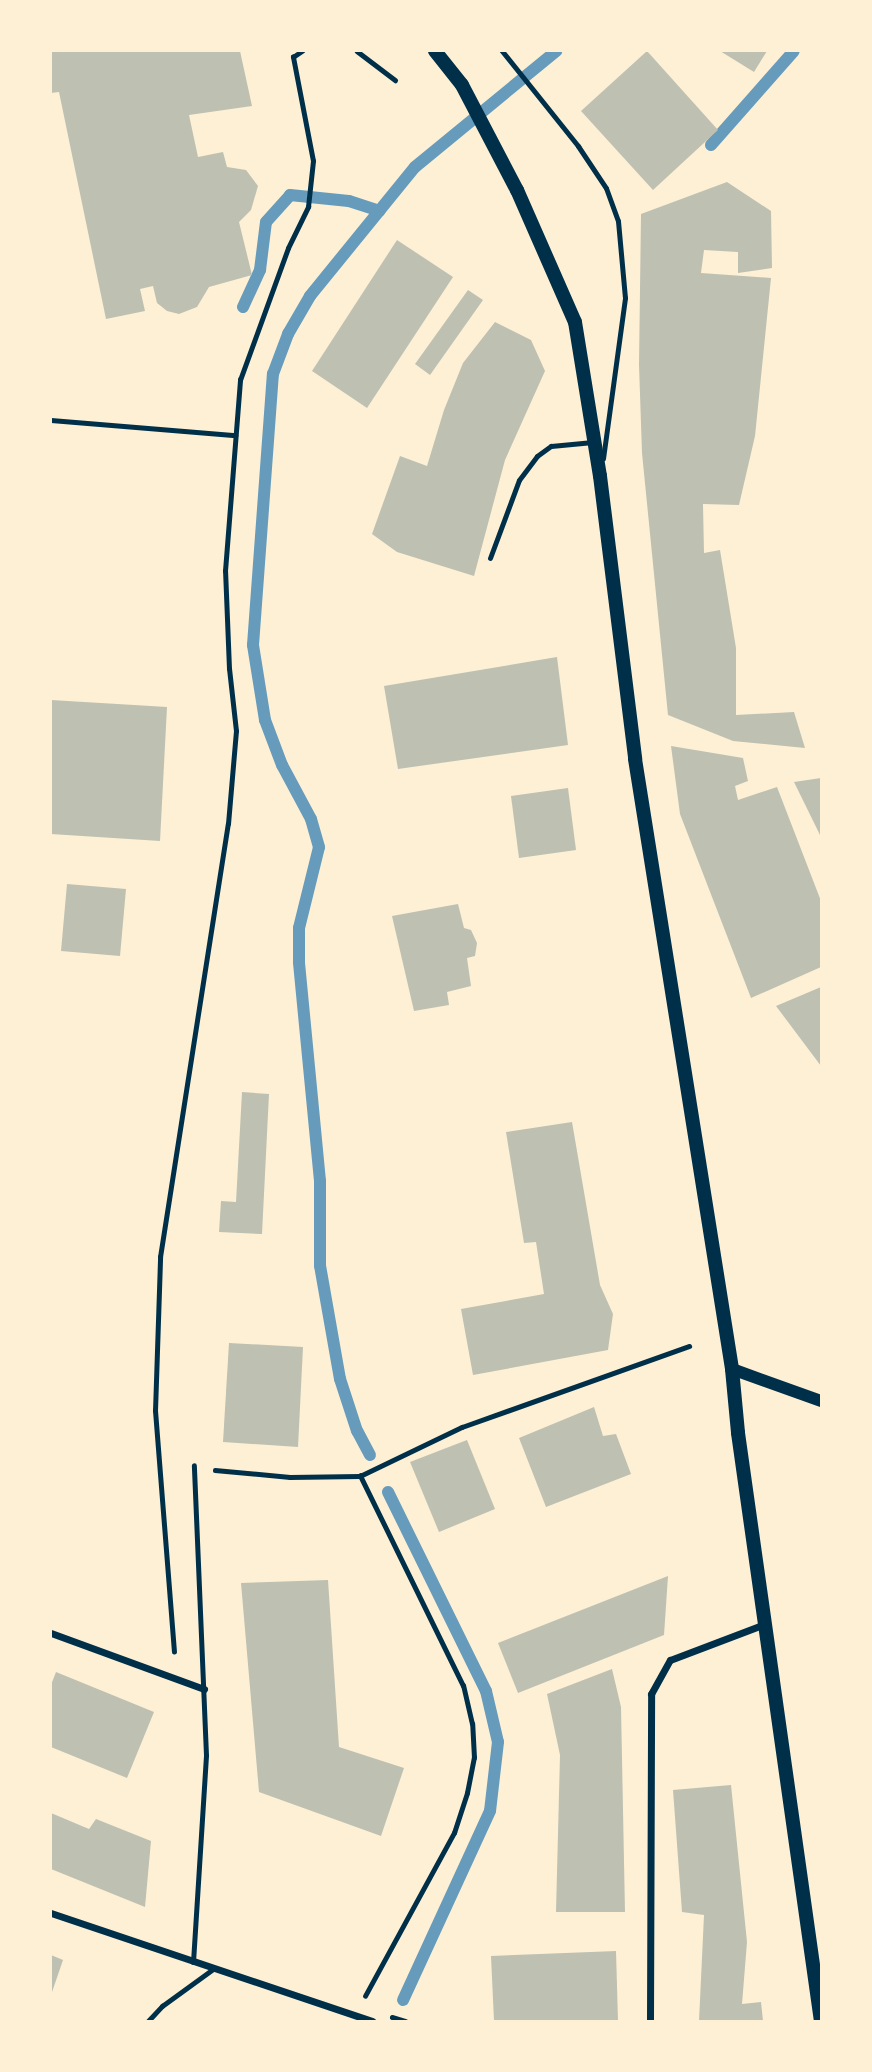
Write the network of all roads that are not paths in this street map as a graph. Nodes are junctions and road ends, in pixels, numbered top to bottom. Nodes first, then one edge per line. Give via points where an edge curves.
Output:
1 (435, 51) edge
2 (502, 51) edge
3 (595, 442) junction
4 (600, 476) junction
5 (490, 558) dead end
6 (732, 1369) junction
7 (821, 1401) edge
8 (194, 1465) road end
9 (766, 1623) junction
10 (51, 1633) edge
11 (204, 1689) junction
12 (51, 1913) edge
13 (193, 1962) junction
14 (213, 1969) junction
15 (148, 2021) edge
16 (372, 2021) edge
17 (650, 2021) edge
18 (821, 2021) edge

1 - 3 main road via 462,85 517,190 575,322
2 - 4 lane via 578,146 606,188 618,220 625,298
3 - 4 main road
3 - 5 lane via 551,446 537,456 519,480
4 - 6 main road via 635,759
6 - 7 street
6 - 9 main road
8 - 11 lane
9 - 17 street via 670,1660 651,1694
9 - 18 main road
10 - 11 street
11 - 13 lane via 206,1755
12 - 13 street
13 - 14 street
14 - 15 lane
14 - 16 street

